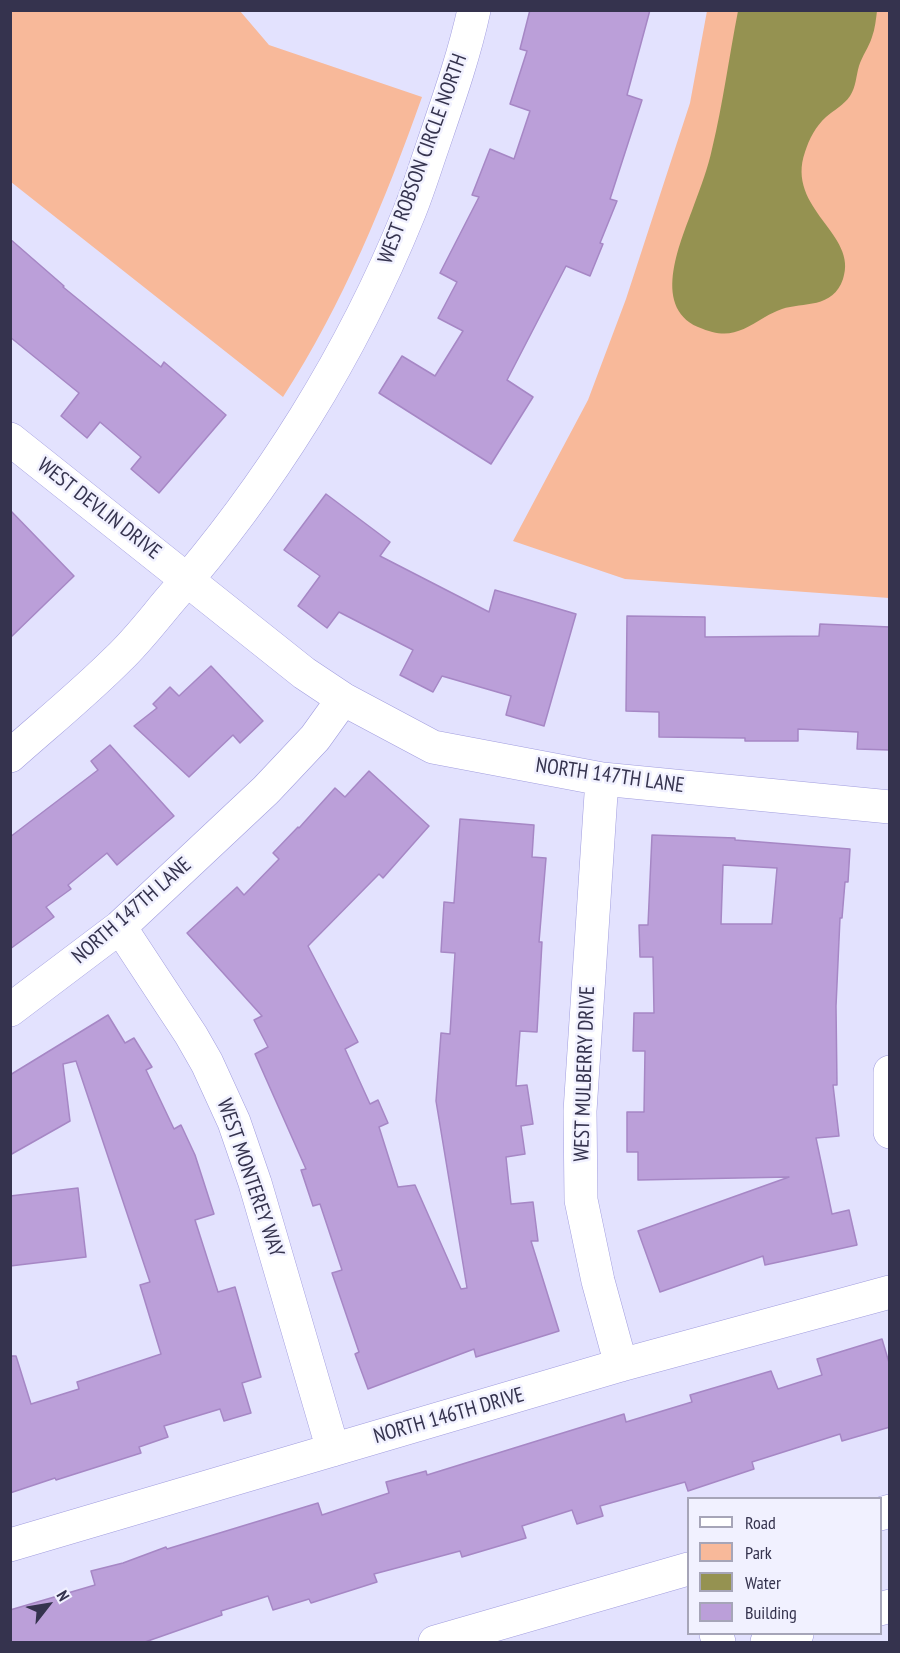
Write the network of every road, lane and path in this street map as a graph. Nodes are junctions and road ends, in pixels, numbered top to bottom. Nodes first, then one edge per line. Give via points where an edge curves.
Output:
1 (474, 10) edge
2 (10, 439) edge
3 (188, 579) junction
4 (343, 699) junction
5 (10, 756) edge
6 (602, 779) junction
7 (890, 807) edge
8 (120, 927) junction
9 (10, 1010) edge
10 (890, 1072) edge
11 (890, 1132) edge
12 (890, 1292) edge
13 (621, 1365) junction
14 (333, 1450) junction
15 (10, 1545) edge
16 (687, 1569) edge
17 (793, 1635) edge
18 (435, 1642) edge
19 (766, 1642) edge

1 - 3 street, WEST ROBSON CIRCLE NORTH via 454,84 413,202 376,288 324,386 278,459
2 - 3 street, WEST DEVLIN DRIVE
3 - 4 street, NORTH 147TH LANE via 304,673
3 - 5 street, WEST ROBSON CIRCLE NORTH via 120,658
4 - 6 street, NORTH 147TH LANE via 433,747
4 - 8 street, NORTH 147TH LANE via 315,738 266,790
6 - 7 street, NORTH 147TH LANE
6 - 13 street, WEST MULBERRY DRIVE via 580,1111 581,1200
8 - 9 street, NORTH 147TH LANE
8 - 14 street, WEST MONTEREY WAY via 191,1035 234,1122
10 - 11 street
12 - 13 street, NORTH 146TH DRIVE
13 - 14 street, NORTH 146TH DRIVE
14 - 15 street, NORTH 146TH DRIVE
16 - 18 street
17 - 19 street

